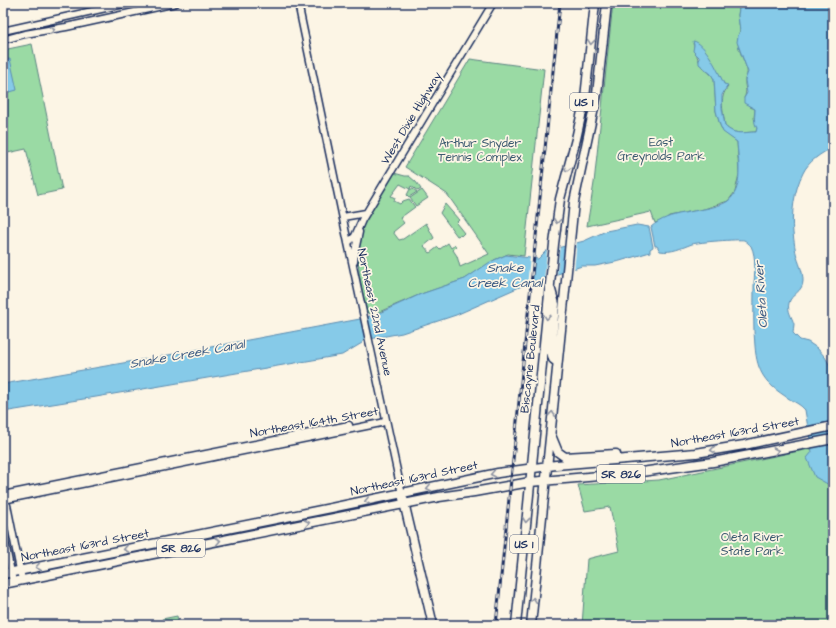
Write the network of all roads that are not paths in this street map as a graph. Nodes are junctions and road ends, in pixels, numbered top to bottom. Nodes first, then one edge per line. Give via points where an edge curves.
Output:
1 (128, 3) edge
2 (176, 3) edge
3 (298, 3) edge
4 (493, 3) edge
5 (595, 3) edge
6 (607, 3) edge
7 (3, 30) edge
8 (3, 40) edge
9 (366, 213) junction
10 (343, 217) junction
11 (362, 220) junction
12 (348, 243) junction
13 (355, 278) junction
14 (550, 282) junction
15 (557, 362) junction
16 (386, 421) junction
17 (833, 426) edge
18 (550, 433) junction
19 (833, 439) edge
20 (744, 445) junction
21 (662, 456) junction
22 (746, 456) junction
23 (547, 466) junction
24 (531, 468) junction
25 (546, 480) junction
26 (530, 482) junction
27 (38, 490) junction
28 (402, 494) junction
29 (3, 495) edge
30 (3, 501) edge
31 (405, 503) junction
32 (290, 516) junction
33 (274, 520) junction
34 (277, 529) junction
35 (3, 533) edge
36 (259, 533) junction
37 (145, 546) junction
38 (131, 558) junction
39 (70, 560) junction
40 (20, 570) junction
41 (7, 573) edge
42 (55, 574) junction
43 (22, 580) junction
44 (13, 582) junction
45 (3, 584) edge
46 (517, 623) edge
47 (433, 625) edge
48 (531, 625) edge

1 - 7 street
8 -> 2 street
3 - 10 street, Northeast 22nd Avenue
4 - 9 street, West Dixie Highway
5 -> 14 main road, Biscayne Boulevard / US 1 via 585,98 560,199
6 - 15 main road, US 1 via 597,94 577,186
9 - 10 street
9 - 11 street, West Dixie Highway
10 - 12 street, Northeast 22nd Avenue
11 - 12 street, West Dixie Highway via 355,236
11 - 13 street via 354,258
12 - 13 street, Northeast 22nd Avenue
13 - 16 street, Northeast 22nd Avenue
14 - 15 main road via 555,304 551,352
14 -> 24 main road, Biscayne Boulevard / US 1
18 -> 15 main road, US 1
16 - 27 street, Northeast 164th Street
16 - 28 street, Northeast 22nd Avenue
17 - 20 main road, Northeast 163rd Street / SR 826
18 - 21 main road via 558,452 567,458 654,452
18 - 23 main road, US 1
22 -> 19 main road, Northeast 163rd Street / SR 826
20 -> 21 main road, Northeast 163rd Street / SR 826
20 - 22 main road
21 - 23 main road, Northeast 163rd Street / SR 826
22 - 25 main road, Northeast 163rd Street / SR 826 via 634,473
23 - 24 main road, Northeast 163rd Street / SR 826
23 - 25 main road, US 1
24 - 26 main road, Biscayne Boulevard / US 1
24 -> 28 main road, Northeast 163rd Street / SR 826
25 - 26 main road, Northeast 163rd Street / SR 826
48 -> 25 main road, US 1
26 - 31 main road, Northeast 163rd Street / SR 826
26 -> 46 main road, Biscayne Boulevard / US 1
27 - 29 street, Northeast 164th Street
27 - 30 street, Northeast 164th Street
28 - 31 main road, Northeast 22nd Avenue
28 -> 32 main road, Northeast 163rd Street / SR 826
30 - 40 street via 7,505
34 -> 31 main road, Northeast 163rd Street / SR 826
31 - 47 main road, Northeast 22nd Avenue
32 - 33 main road, Northeast 163rd Street / SR 826
32 - 34 main road
33 - 36 main road
33 - 37 main road, Northeast 163rd Street / SR 826
34 - 36 main road, Northeast 163rd Street / SR 826
35 - 41 street
38 -> 36 main road, Northeast 163rd Street / SR 826
37 - 38 main road
37 -> 39 main road, Northeast 163rd Street / SR 826
38 - 42 main road, Northeast 163rd Street / SR 826
39 -> 40 main road, Northeast 163rd Street / SR 826
39 - 42 main road via 58,567
40 - 41 main road, Northeast 163rd Street / SR 826
40 - 43 street
41 - 44 street
42 - 43 main road, Northeast 163rd Street / SR 826
43 - 44 main road, Northeast 163rd Street / SR 826
44 - 45 main road, Northeast 163rd Street / SR 826

